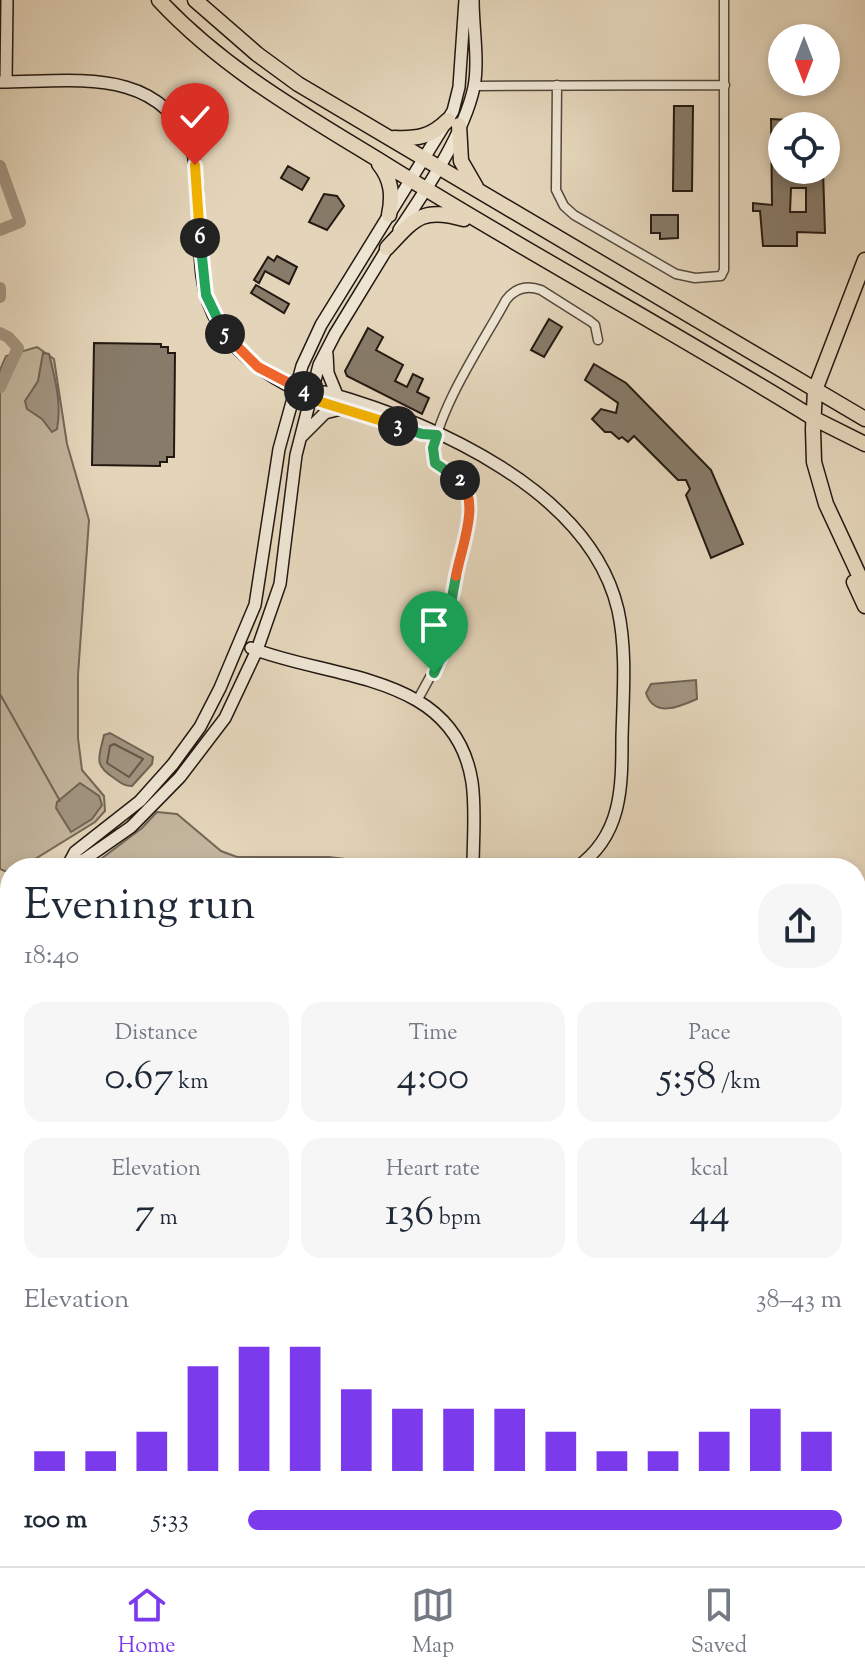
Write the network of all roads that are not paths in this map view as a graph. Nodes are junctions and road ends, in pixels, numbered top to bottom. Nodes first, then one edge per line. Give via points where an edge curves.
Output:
1 (7, 0) edge
2 (159, 0) edge
3 (195, 0) edge
4 (465, 0) edge
5 (473, 0) edge
6 (724, 0) edge
7 (3, 82) edge
8 (557, 85) junction
9 (725, 85) junction
10 (474, 86) junction
11 (453, 123) junction
12 (389, 138) junction
13 (374, 158) junction
14 (432, 162) junction
15 (411, 181) junction
16 (426, 190) junction
17 (478, 190) junction
18 (389, 215) junction
19 (484, 224) junction
20 (387, 248) junction
21 (865, 260) edge
22 (598, 340) dead end
23 (327, 348) junction
24 (295, 387) junction
25 (815, 390) junction
26 (311, 394) junction
27 (337, 395) junction
28 (343, 409) junction
29 (815, 419) junction
30 (865, 419) edge
31 (437, 435) junction
32 (300, 437) junction
33 (865, 444) edge
34 (817, 475) junction
35 (865, 588) edge
36 (865, 606) edge
37 (240, 643) junction
38 (257, 650) junction
39 (418, 699) junction
40 (71, 858) edge
41 (86, 858) edge
42 (473, 858) edge
43 (588, 858) edge

1 - 7 main road
2 - 13 highway via 260,87
3 - 12 highway via 291,80
4 - 11 main road
5 - 10 main road
6 - 9 street
7 - 24 main road via 121,84 152,96 172,113 186,133 195,165 202,277 212,312 243,356
8 - 9 street
8 - 9 street via 556,190 564,206 681,276 721,276
8 - 10 street
10 - 11 main road
11 - 12 highway via 421,138
11 - 14 main road
11 - 17 highway via 461,161
12 - 14 highway
13 - 15 highway
13 - 18 highway via 390,184
14 - 15 main road
14 - 16 main road
14 - 17 highway
15 - 16 highway
15 - 18 main road
16 - 19 highway
16 - 20 main road
17 - 25 highway
18 - 24 main road via 321,325
19 - 20 highway via 427,213
19 - 29 highway
20 - 23 main road
21 - 25 highway
22 - 31 street via 595,325 541,290 526,287 511,293
23 - 26 main road
23 - 27 main road via 328,373
24 - 26 main road
24 - 37 main road via 279,449 255,605
25 - 29 highway
25 - 30 highway
26 - 27 main road
26 - 28 main road
26 - 32 main road
27 - 31 main road
28 - 31 main road
28 - 32 main road via 325,413
29 - 33 highway
29 - 34 highway
31 - 39 street via 435,463 463,482 469,507 441,657
31 - 43 main road via 504,469 562,513 591,547 611,587 623,652 621,797 607,836
32 - 38 main road via 280,584
34 - 35 highway
34 - 36 highway via 818,511
37 - 38 main road
37 - 40 main road via 200,727 173,764 140,801
38 - 39 main road via 392,686
38 - 41 main road via 225,718 180,777 131,827
39 - 42 main road via 451,731 468,765

